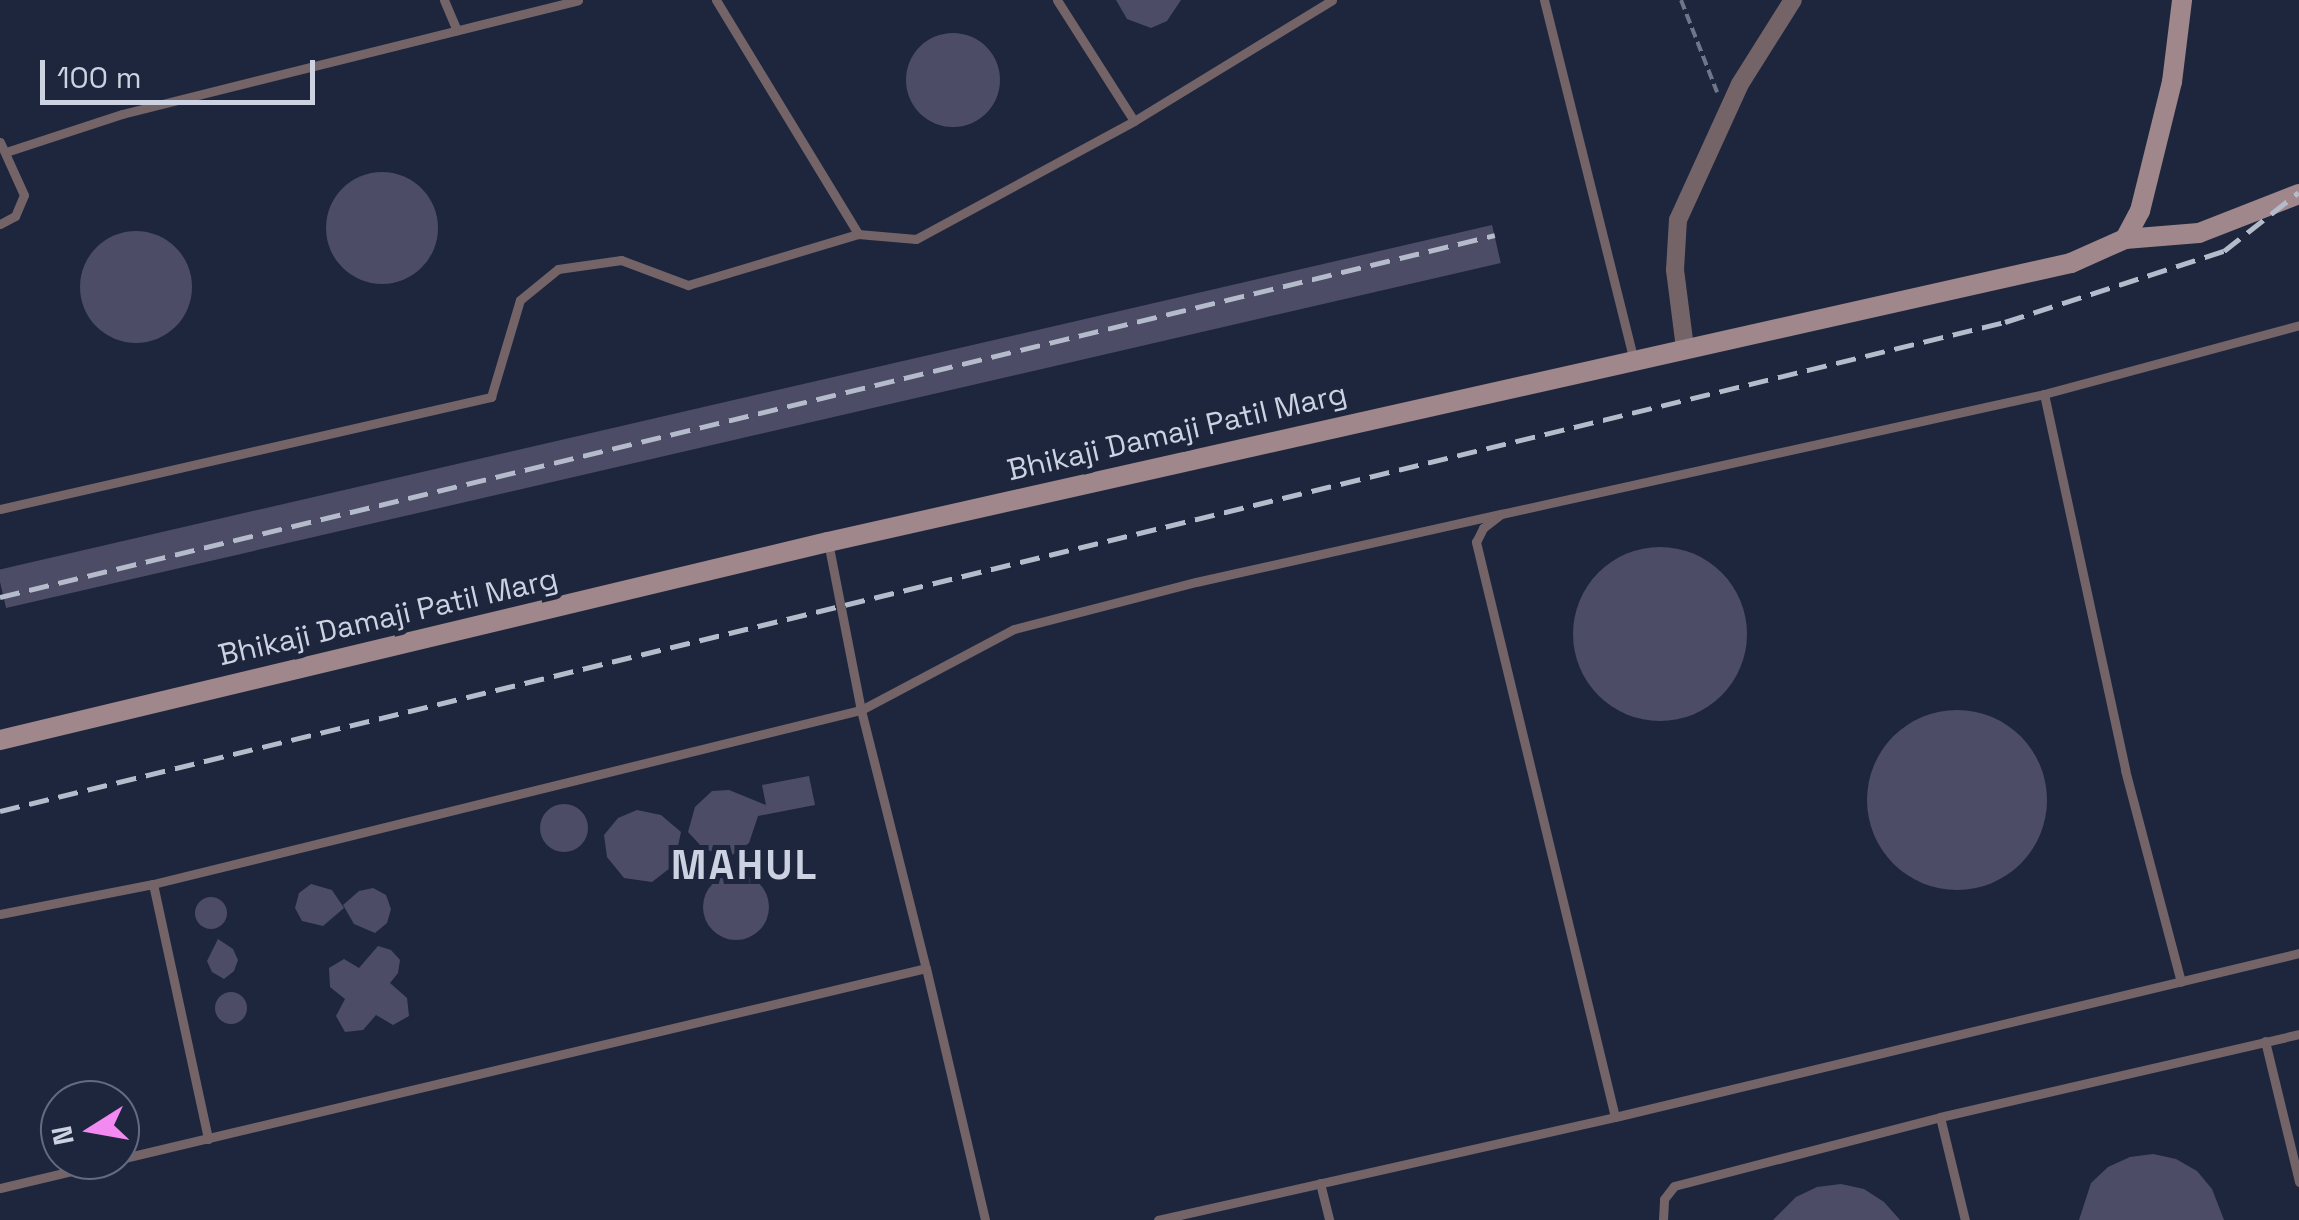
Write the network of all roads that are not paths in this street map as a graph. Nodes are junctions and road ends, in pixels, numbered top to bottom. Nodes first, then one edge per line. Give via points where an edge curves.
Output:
1 (444, 0) edge
2 (578, 0) edge
3 (716, 0) edge
4 (1057, 0) edge
5 (1332, 0) edge
6 (1544, 0) edge
7 (1793, 0) edge
8 (2182, 0) edge
9 (457, 30) junction
10 (1134, 121) junction
11 (0, 142) edge
12 (6, 152) junction
13 (2299, 194) edge
14 (0, 224) edge
15 (858, 234) junction
16 (2125, 238) junction
17 (2299, 324) edge
18 (1686, 348) junction
19 (1634, 358) junction
20 (2044, 394) junction
21 (0, 509) edge
22 (1501, 514) junction
23 (828, 542) junction
24 (862, 710) junction
25 (0, 740) edge
26 (153, 884) junction
27 (0, 914) edge
28 (2299, 954) edge
29 (926, 968) junction
30 (2180, 982) junction
31 (2299, 1034) edge
32 (2265, 1041) junction
33 (1615, 1117) junction
34 (1940, 1117) junction
35 (208, 1138) junction
36 (140, 1155) edge
37 (40, 1179) edge
38 (2299, 1182) edge
39 (1320, 1183) junction
40 (0, 1188) edge
41 (986, 1220) edge
42 (1158, 1220) edge
43 (1329, 1220) edge
44 (1664, 1220) edge
45 (1965, 1220) edge

1 - 9 lane
2 - 9 lane
3 - 15 lane
4 - 10 lane
5 - 10 lane
6 - 19 lane
7 - 18 street via 1740,84 1678,220 1675,270
8 - 16 street via 2172,82 2140,211
9 - 12 lane via 122,114
10 - 15 lane via 916,239
11 - 12 lane
12 - 14 lane via 24,195 15,216
13 - 16 street via 2199,233
15 - 21 lane via 688,285 622,260 558,269 520,300 491,397
16 - 18 street, Bhikaji Damaji Patil Marg via 2072,263
17 - 20 lane
18 - 19 street, Bhikaji Damaji Patil Marg
19 - 23 street, Bhikaji Damaji Patil Marg
20 - 22 lane
20 - 30 lane via 2125,770
22 - 24 lane via 1014,629
22 - 33 lane via 1476,542
23 - 24 lane
23 - 25 street, Bhikaji Damaji Patil Marg
24 - 26 lane
24 - 29 lane
26 - 27 lane
26 - 35 lane
28 - 30 lane
29 - 35 lane
29 - 41 lane
30 - 33 lane
31 - 32 lane
32 - 34 lane
32 - 38 lane
33 - 39 lane
34 - 44 lane via 1674,1186 1664,1199
34 - 45 lane
35 - 36 lane
37 - 40 lane
39 - 42 lane
39 - 43 lane

